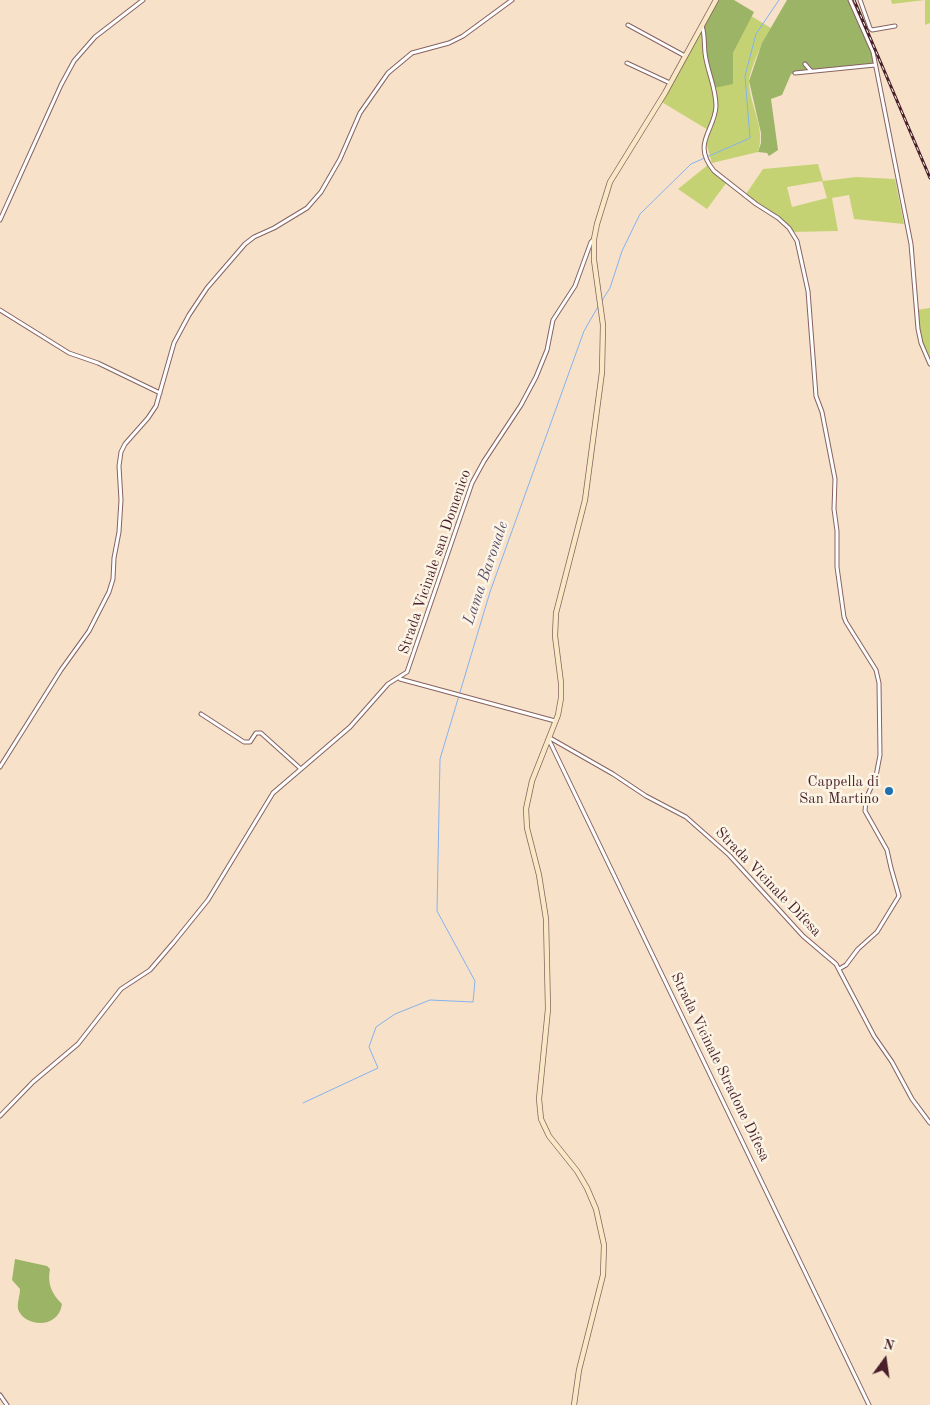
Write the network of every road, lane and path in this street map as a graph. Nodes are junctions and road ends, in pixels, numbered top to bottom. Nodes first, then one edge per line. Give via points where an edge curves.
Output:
1 (143, 0) edge
2 (512, 0) edge
3 (716, 0) edge
4 (850, 0) edge
5 (860, 0) edge
6 (628, 25) dead end
7 (702, 26) junction
8 (895, 26) dead end
9 (686, 56) junction
10 (627, 64) dead end
11 (805, 64) dead end
12 (875, 65) junction
13 (812, 71) junction
14 (795, 73) dead end
15 (670, 83) junction
16 (0, 220) edge
17 (594, 239) junction
18 (0, 310) edge
19 (930, 364) edge
20 (160, 393) junction
21 (399, 678) junction
22 (202, 714) dead end
23 (556, 721) junction
24 (549, 739) junction
25 (0, 767) edge
26 (301, 769) junction
27 (839, 970) junction
28 (0, 1116) edge
29 (930, 1123) edge
30 (0, 1394) edge
31 (7, 1405) edge
32 (574, 1405) edge
33 (869, 1405) edge

1 - 16 street via 94,37 74,61
2 - 20 street via 464,36 412,53 388,74 364,106 340,160 317,198 301,212 247,241 206,290 178,333
3 - 7 main road
4 - 12 street via 873,52
5 - 8 street via 872,30
6 - 9 street
7 - 9 main road
7 - 27 street via 715,95 715,114 704,142 706,157 714,171 784,222 798,245 808,292 816,396 836,479 837,567 844,617 876,670 879,684 880,755 865,811 887,850 900,894 877,932
9 - 15 main road
10 - 15 street
11 - 13 street
12 - 13 street
12 - 19 street via 911,244 919,336
13 - 14 street
15 - 17 main road via 606,191
17 - 21 street, Strada Vicinale san Domenico via 576,286 553,320 547,350 536,376 472,483 409,669
17 - 23 main road via 603,325 603,365 585,500 556,613 561,698
18 - 20 street via 66,351
20 - 25 street via 152,412 121,452 119,532 109,592 89,631
21 - 23 street
21 - 26 street, Strada Vicinale san Domenico via 384,687 350,727
22 - 26 street via 244,742 250,742 256,733 261,733
23 - 24 main road
24 - 27 street, Strada Vicinale Difesa via 691,820 729,855 803,936 833,960
24 - 32 main road via 529,788 526,809 546,919 548,1009 539,1112 546,1132 577,1171 591,1195 604,1254 602,1282 579,1370
24 - 33 street, Strada Vicinale Stradone Difesa
26 - 28 street, Strada Vicinale san Domenico via 268,798 208,900 150,970 121,989 78,1044 32,1082
27 - 29 street, Strada Vicinale Difesa via 874,1036
30 - 31 street

